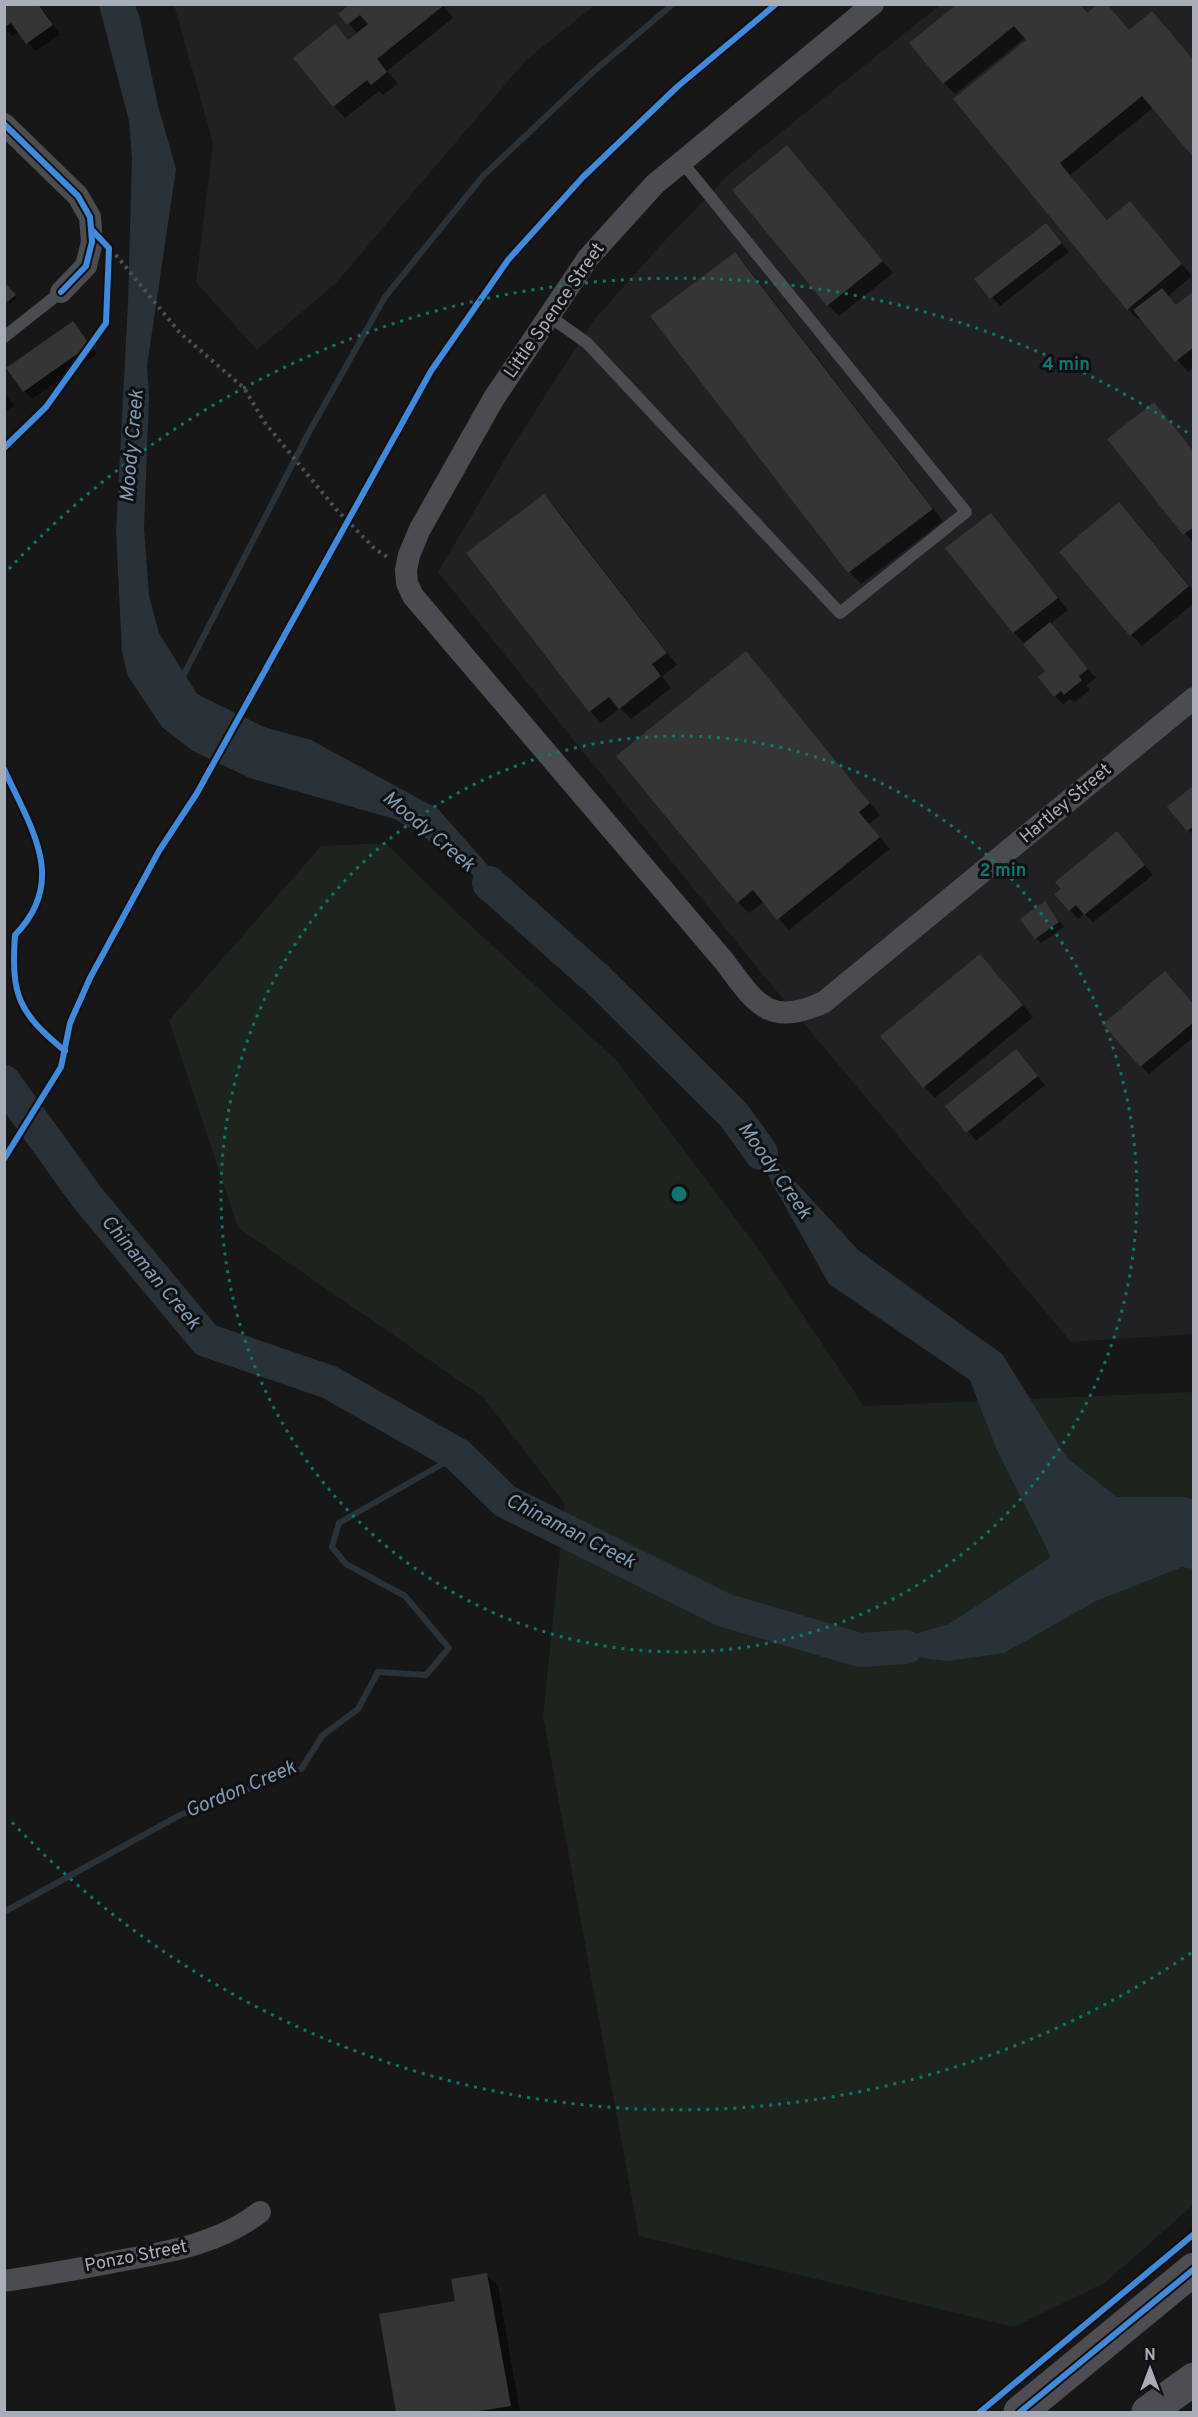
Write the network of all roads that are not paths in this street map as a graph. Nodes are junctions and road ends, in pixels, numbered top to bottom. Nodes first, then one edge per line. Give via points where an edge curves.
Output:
1 (873, 4) edge
2 (4, 124) edge
3 (682, 162) junction
4 (61, 292) joint
5 (549, 316) junction
6 (4, 337) edge
7 (1194, 698) edge
8 (793, 1012) joint
9 (260, 2211) dead end
10 (1194, 2269) edge
11 (4, 2281) edge
12 (1194, 2379) edge
13 (1020, 2412) edge
14 (1148, 2412) edge

1 - 3 street, Little Spence Street
2 - 4 street via 86,208 92,230 86,266
3 - 5 street, Little Spence Street via 655,184 588,258
3 - 5 lane via 966,512 840,613 587,343
4 - 6 lane
5 - 8 street, Little Spence Street via 494,399 420,529 407,566 407,583 413,596 755,1002 775,1011
7 - 8 street, Hartley Street via 824,1002
9 - 11 street, Ponzo Street via 244,2224 198,2245
10 - 13 highway
12 - 14 highway

